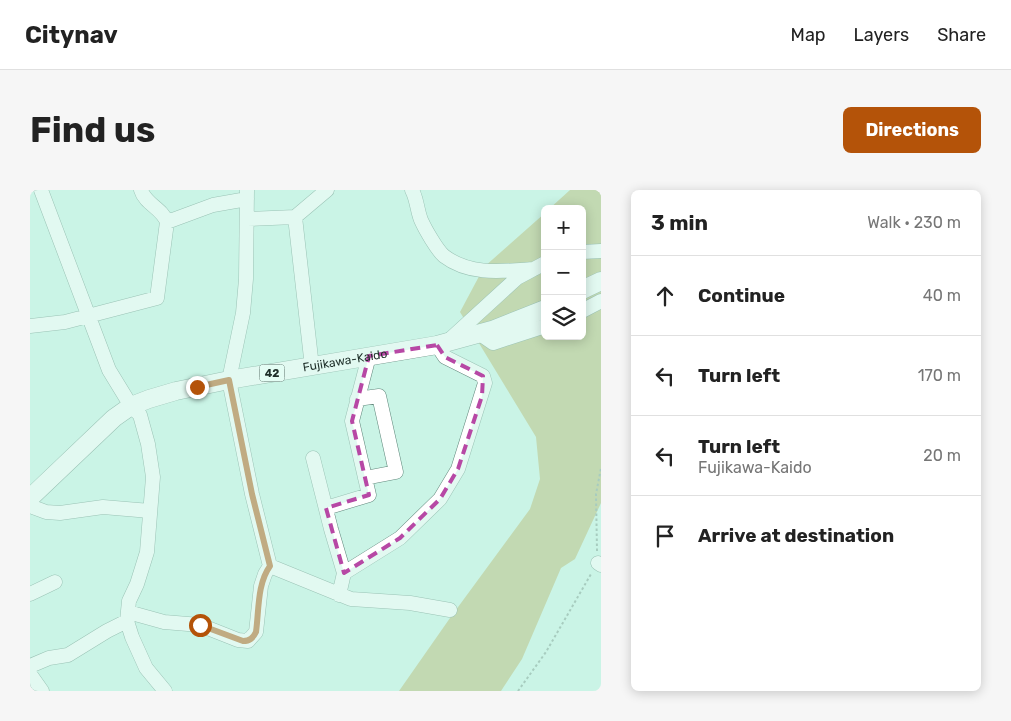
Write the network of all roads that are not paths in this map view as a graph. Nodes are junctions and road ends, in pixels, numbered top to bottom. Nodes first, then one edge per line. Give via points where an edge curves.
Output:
1 (41, 190) edge
2 (141, 190) edge
3 (327, 190) edge
4 (412, 190) edge
5 (247, 194) edge
6 (295, 217) junction
7 (247, 218) junction
8 (167, 222) junction
9 (601, 251) edge
10 (586, 252) edge
11 (540, 266) edge
12 (601, 280) edge
13 (586, 288) edge
14 (601, 301) edge
15 (586, 309) edge
16 (541, 311) edge
17 (90, 316) junction
18 (30, 326) edge
19 (541, 327) edge
20 (480, 334) junction
21 (442, 344) junction
22 (369, 356) junction
23 (312, 366) junction
24 (229, 380) junction
25 (357, 398) junction
26 (131, 406) junction
27 (313, 458) dead end
28 (365, 478) junction
29 (30, 498) edge
30 (30, 506) edge
31 (326, 508) junction
32 (150, 511) junction
33 (270, 566) junction
34 (344, 573) junction
35 (55, 582) dead end
36 (30, 594) edge
37 (339, 595) junction
38 (450, 610) dead end
39 (128, 617) junction
40 (30, 666) edge
41 (30, 674) edge
42 (42, 691) edge
43 (165, 691) edge

1 - 17 street
2 - 8 street
3 - 6 street
4 - 11 street via 421,220 443,255 474,269 494,272
5 - 7 street
5 - 8 street
6 - 7 street
6 - 23 street
7 - 24 street via 243,313
8 - 17 street via 157,298
9 - 10 street
11 - 21 street via 517,278
12 - 13 main road
14 - 15 street
16 - 20 main road, Fujikawa-Kaido / 42
17 - 18 street
17 - 26 street via 109,370
19 - 20 street via 493,343
20 - 21 main road, Fujikawa-Kaido / 42
21 - 22 main road, Fujikawa-Kaido / 42
21 - 34 street via 445,357 483,376 484,383 458,468 440,499 418,522 400,538
22 - 23 main road, Fujikawa-Kaido / 42
22 - 25 street
23 - 24 main road, Fujikawa-Kaido / 42
24 - 26 main road, Fujikawa-Kaido / 42 via 164,394
24 - 33 street
25 - 28 street via 352,421
25 - 28 street via 379,396 396,472
26 - 29 main road, Fujikawa-Kaido / 42 via 114,418
26 - 32 street via 140,415 148,444 153,477
27 - 31 street
28 - 31 street via 369,495
30 - 32 street via 60,513 103,507
31 - 34 street
32 - 39 street via 147,552 129,601
33 - 37 street
33 - 39 street via 261,586 256,632 248,641 200,625
34 - 37 street
35 - 36 street
37 - 38 street
39 - 40 street via 68,655
39 - 43 street via 132,637 146,668
41 - 42 street

